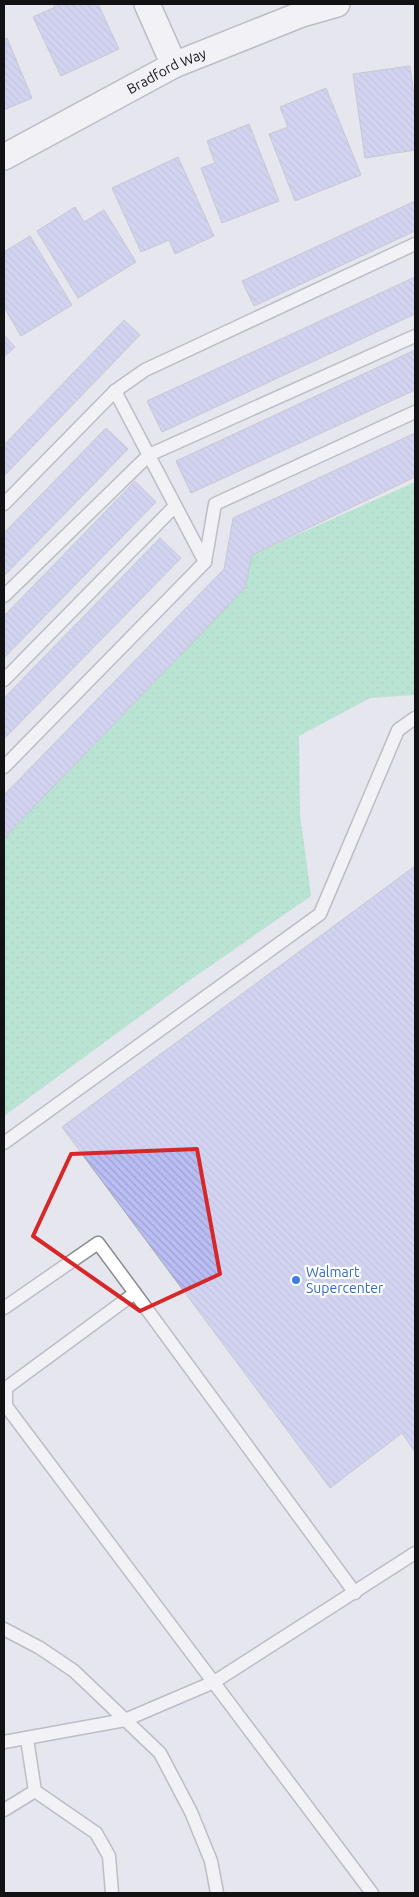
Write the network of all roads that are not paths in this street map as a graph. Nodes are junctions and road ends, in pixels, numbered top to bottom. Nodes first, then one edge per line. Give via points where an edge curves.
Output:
1 (147, 4) edge
2 (337, 4) edge
3 (174, 65) junction
4 (4, 157) edge
5 (415, 244) edge
6 (415, 336) edge
7 (115, 391) junction
8 (415, 412) edge
9 (149, 455) junction
10 (4, 504) edge
11 (175, 506) junction
12 (205, 562) junction
13 (4, 596) edge
14 (4, 680) edge
15 (415, 718) edge
16 (4, 767) edge
17 (4, 1143) edge
18 (135, 1293) junction
19 (4, 1308) edge
20 (415, 1553) edge
21 (355, 1593) junction
22 (4, 1629) edge
23 (214, 1682) junction
24 (125, 1720) junction
25 (27, 1739) junction
26 (4, 1742) edge
27 (35, 1791) junction
28 (5, 1810) edge
29 (112, 1893) edge
30 (217, 1893) edge
31 (372, 1893) edge

1 - 3 street
2 - 3 street, Bradford Way via 302,14
3 - 4 street, Bradford Way
5 - 7 lane via 145,370
6 - 9 lane
7 - 9 lane
7 - 10 lane
8 - 12 lane via 215,504
9 - 11 lane
9 - 13 lane
11 - 12 lane
11 - 14 lane
12 - 16 lane
15 - 17 lane via 398,730 320,914
18 - 19 lane via 98,1243
18 - 21 lane
18 - 23 lane via 6,1388 6,1406
20 - 21 lane
21 - 23 lane
22 - 24 lane via 74,1671
23 - 24 lane
23 - 31 lane
24 - 25 lane
24 - 30 lane via 160,1753 191,1812 211,1860
25 - 26 lane
25 - 27 lane
27 - 28 lane
27 - 29 lane via 96,1833 109,1856

